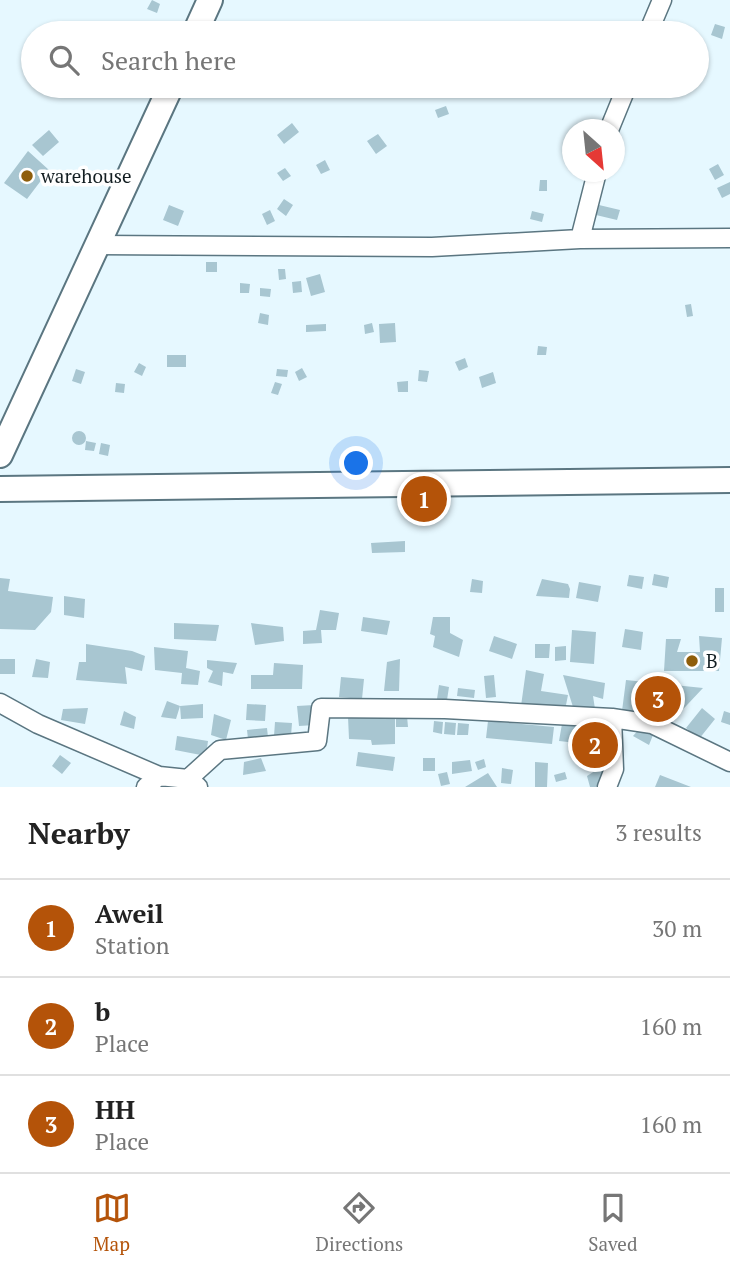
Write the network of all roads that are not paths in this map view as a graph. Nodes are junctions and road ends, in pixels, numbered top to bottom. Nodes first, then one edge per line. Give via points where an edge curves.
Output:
1 (210, 0) edge
2 (662, 0) edge
3 (200, 21) edge
4 (653, 21) edge
5 (165, 98) edge
6 (622, 98) edge
7 (614, 119) edge
8 (594, 182) edge
9 (730, 238) edge
10 (580, 239) junction
11 (97, 245) junction
12 (0, 455) edge
13 (730, 480) edge
14 (0, 489) edge
15 (0, 703) edge
16 (612, 718) junction
17 (730, 762) edge
18 (152, 781) edge
19 (193, 783) edge
20 (607, 787) edge

1 - 3 street
2 - 4 street
5 - 11 street
6 - 7 street
8 - 10 street
9 - 10 street
10 - 11 street via 432,247
11 - 12 street
13 - 14 street
15 - 18 street
16 - 17 street via 652,724
16 - 19 street via 321,708 317,741 220,750
16 - 20 street via 614,769
18 - 19 street

